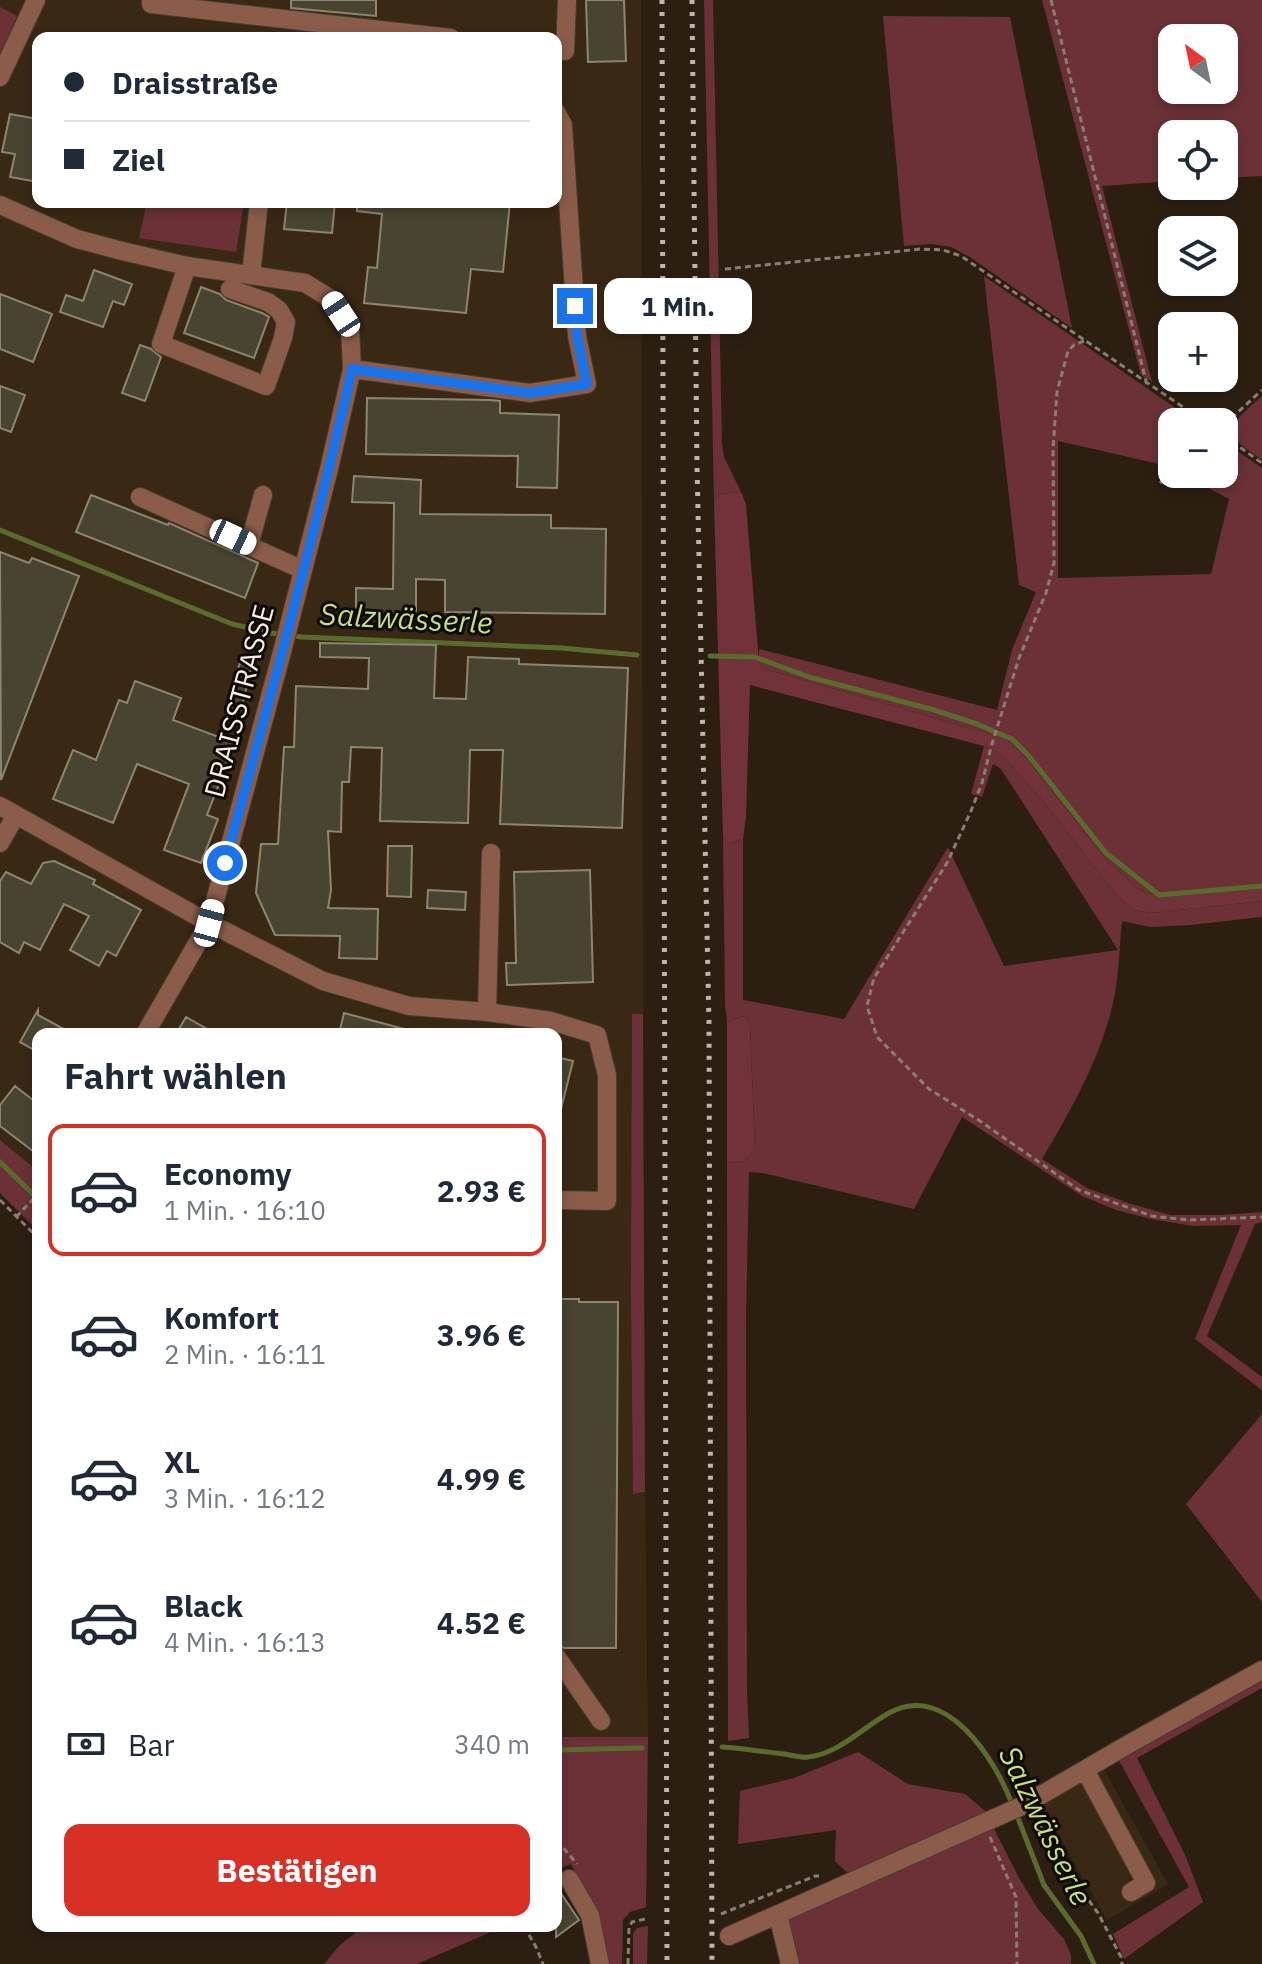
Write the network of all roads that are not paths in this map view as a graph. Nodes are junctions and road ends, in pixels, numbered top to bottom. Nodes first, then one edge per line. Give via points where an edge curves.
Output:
1 (36, 0) edge
2 (151, 0) edge
3 (567, 0) edge
4 (280, 28) edge
5 (348, 32) edge
6 (562, 51) edge
7 (0, 77) edge
8 (562, 123) edge
9 (0, 205) edge
10 (258, 208) edge
11 (187, 266) junction
12 (251, 275) junction
13 (230, 289) dead end
14 (352, 369) junction
15 (263, 495) dead end
16 (140, 497) dead end
17 (249, 545) junction
18 (303, 570) junction
19 (8, 810) edge
20 (0, 843) edge
21 (491, 853) dead end
22 (209, 923) junction
23 (487, 1012) junction
24 (148, 1028) edge
25 (562, 1200) edge
26 (562, 1665) edge
27 (1262, 1670) edge
28 (601, 1721) dead end
29 (1085, 1770) junction
30 (569, 1879) dead end
31 (1131, 1892) dead end
32 (778, 1915) junction
33 (729, 1936) dead end
34 (600, 1964) edge
35 (790, 1964) edge

1 - 7 street
2 - 4 street
3 - 6 street
4 - 5 street
8 - 14 street via 577,336 587,384 530,393
9 - 11 street, DRAISSTRASSE via 77,239
10 - 12 street
11 - 12 street, DRAISSTRASSE
11 - 13 street via 161,344 266,386 286,322 268,302
12 - 14 street, DRAISSTRASSE via 305,283 331,299 350,328
14 - 18 street, DRAISSTRASSE
15 - 17 street
16 - 17 street
17 - 18 street
18 - 22 street, DRAISSTRASSE
19 - 20 street
19 - 22 street
21 - 23 street
22 - 23 street via 323,981 409,1006
22 - 24 street, DRAISSTRASSE
23 - 25 street via 551,1021 597,1035 607,1075 607,1201
26 - 28 street
27 - 29 street
29 - 31 street via 1146,1883
29 - 32 street via 989,1822
30 - 34 street via 590,1915
32 - 33 street
32 - 35 street

